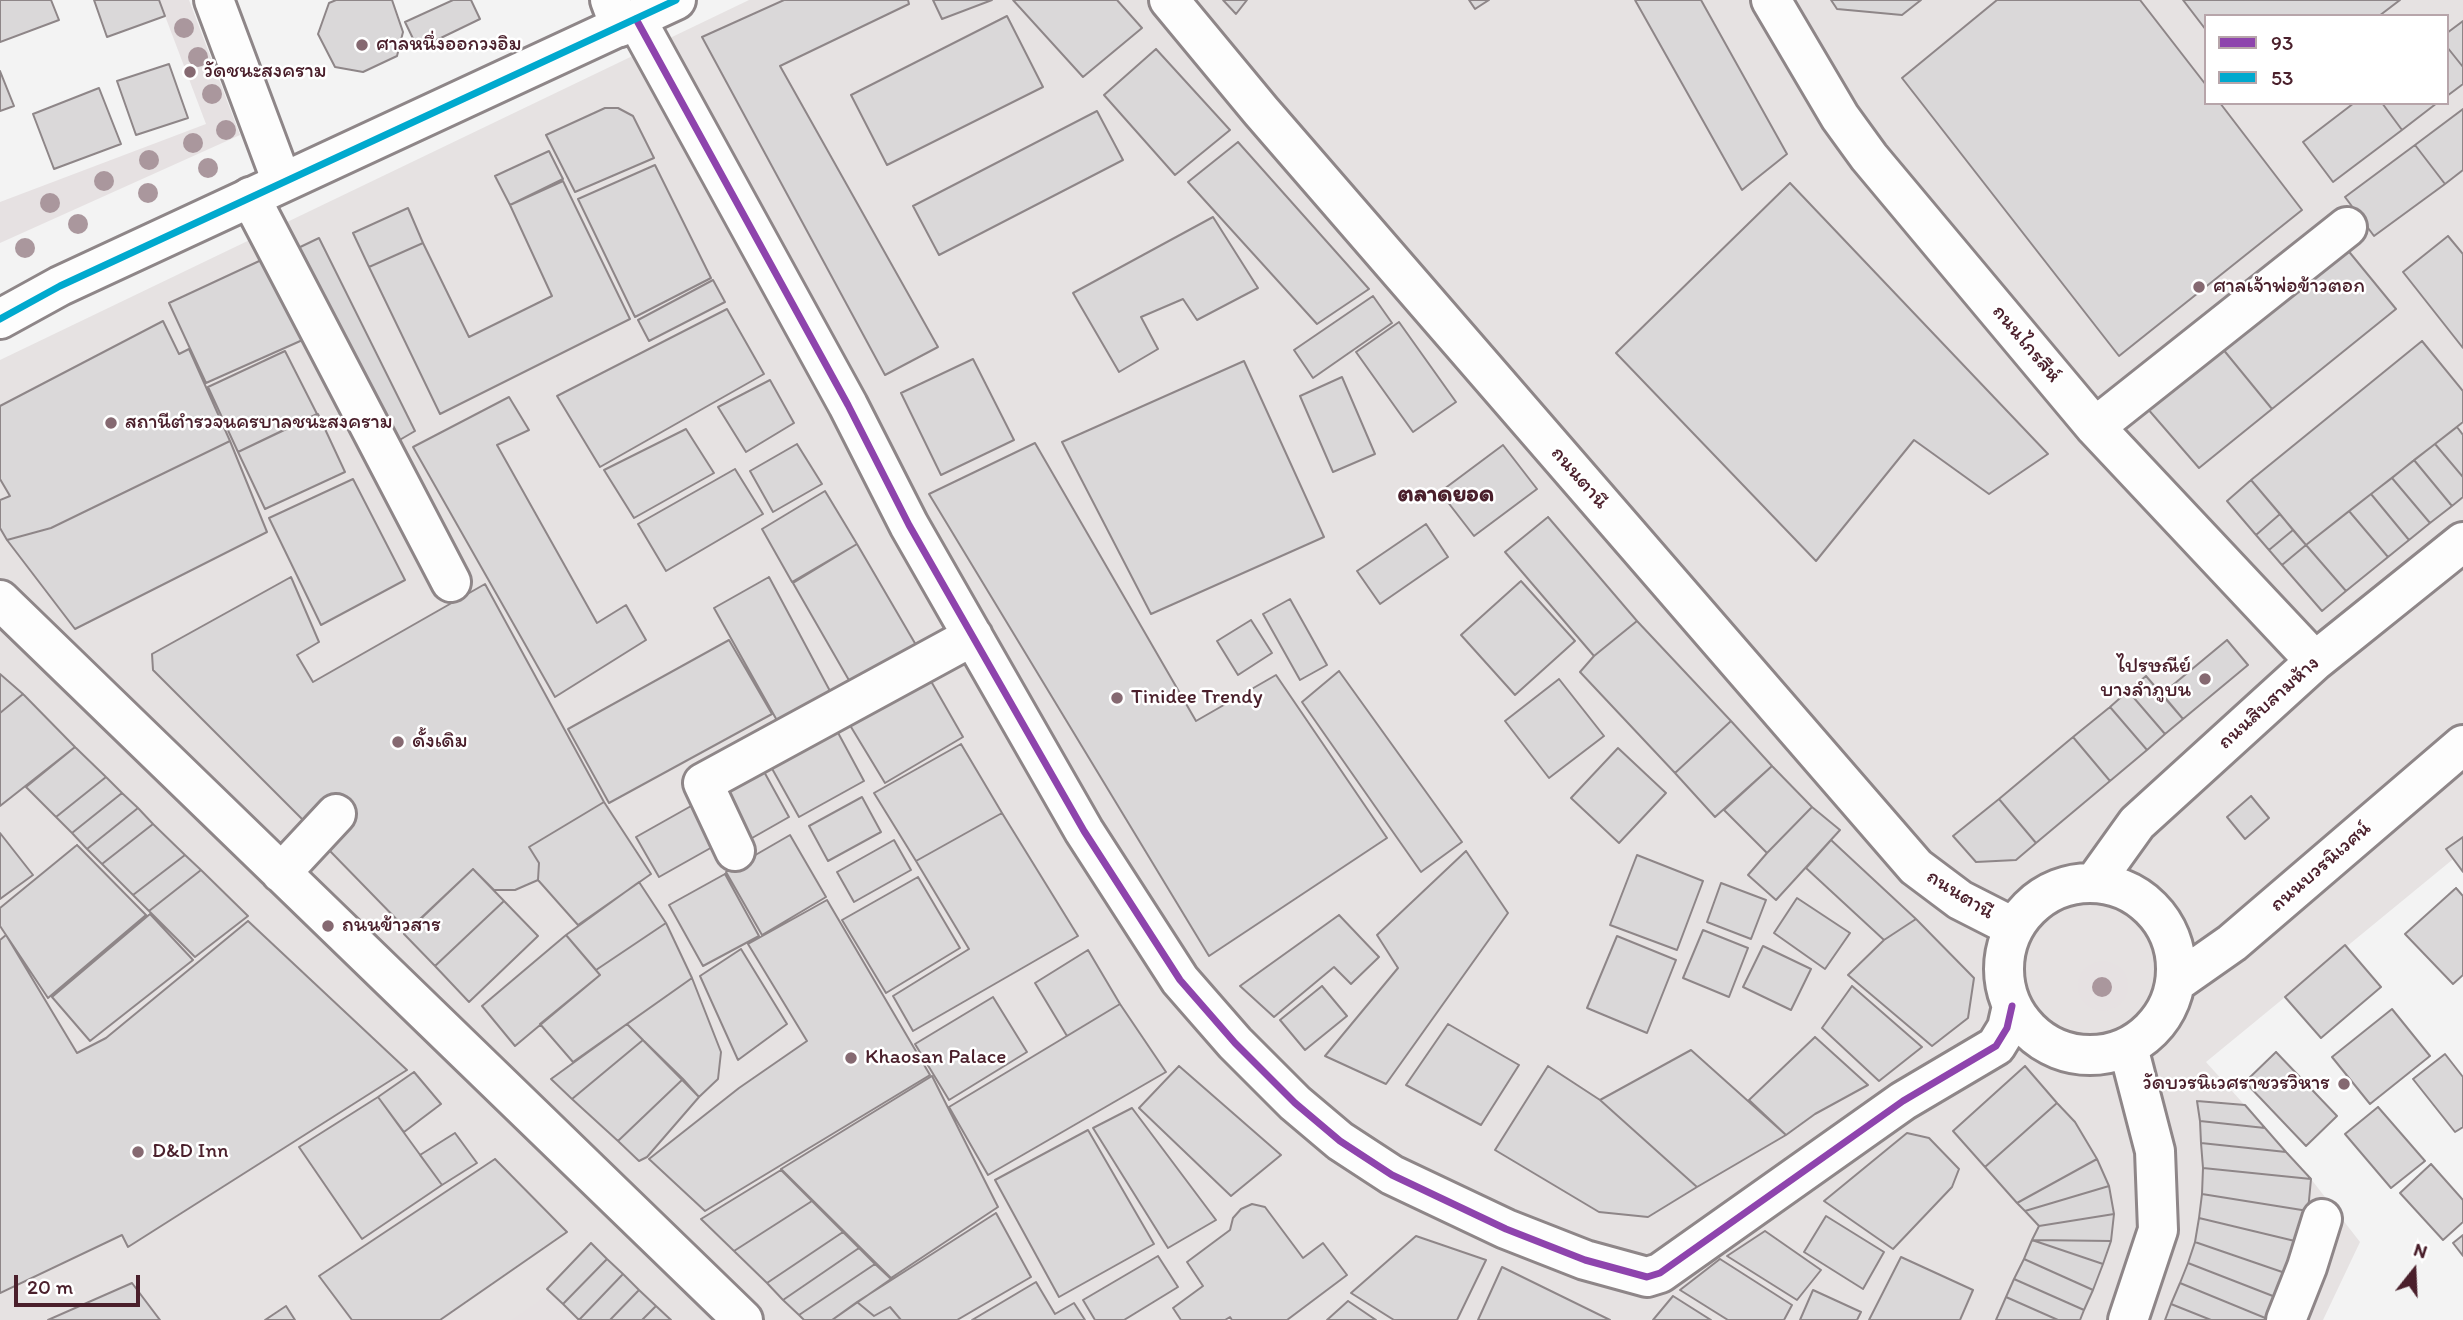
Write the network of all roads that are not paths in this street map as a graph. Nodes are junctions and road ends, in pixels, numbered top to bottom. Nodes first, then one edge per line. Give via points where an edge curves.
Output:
1 (214, 0) edge
2 (676, 0) edge
3 (1170, 0) edge
4 (1771, 0) edge
5 (622, 15) edge
6 (266, 190) junction
7 (2347, 227) dead end
8 (0, 319) edge
9 (2095, 427) junction
10 (2463, 542) edge
11 (451, 582) dead end
12 (0, 600) edge
13 (973, 636) junction
14 (2315, 661) junction
15 (2463, 745) edge
16 (336, 814) dead end
17 (735, 851) dead end
18 (281, 873) junction
19 (2094, 883) junction
20 (2014, 927) junction
21 (2175, 983) junction
22 (2012, 1006) junction
23 (2128, 1047) junction
24 (2322, 1219) dead end
25 (743, 1320) edge
26 (2128, 1320) edge
27 (2286, 1320) edge

1 - 6 street
2 - 5 street
3 - 20 street, ถนนตานี via 1916,867 1960,900
4 - 9 street, ถนนไกรสีห์ via 1840,117 1869,156
5 - 6 street
5 - 13 street via 848,405
6 - 8 street via 60,286
6 - 11 street
7 - 9 street
9 - 14 street, ถนนไกรสีห์
10 - 14 street, ถนนสิบสามห้าง
12 - 18 street
13 - 17 street via 703,783
13 - 22 street via 1084,831 1180,980 1235,1043 1340,1141 1392,1175 1585,1260 1647,1277 1660,1273 1903,1101 1996,1046 2007,1028
14 - 19 street, ถนนสิบสามห้าง via 2137,823
15 - 21 street, ถนนบวรนิเวศน์ via 2232,943
16 - 18 street
18 - 25 street
19 - 20 street via 2050,893
19 - 21 street via 2140,898 2161,919 2174,946
20 - 22 street via 2005,948 2004,978
21 - 23 street via 2156,1025
22 - 23 street via 2043,1041 2071,1052 2113,1052
23 - 26 street via 2155,1151 2158,1230
24 - 27 street

